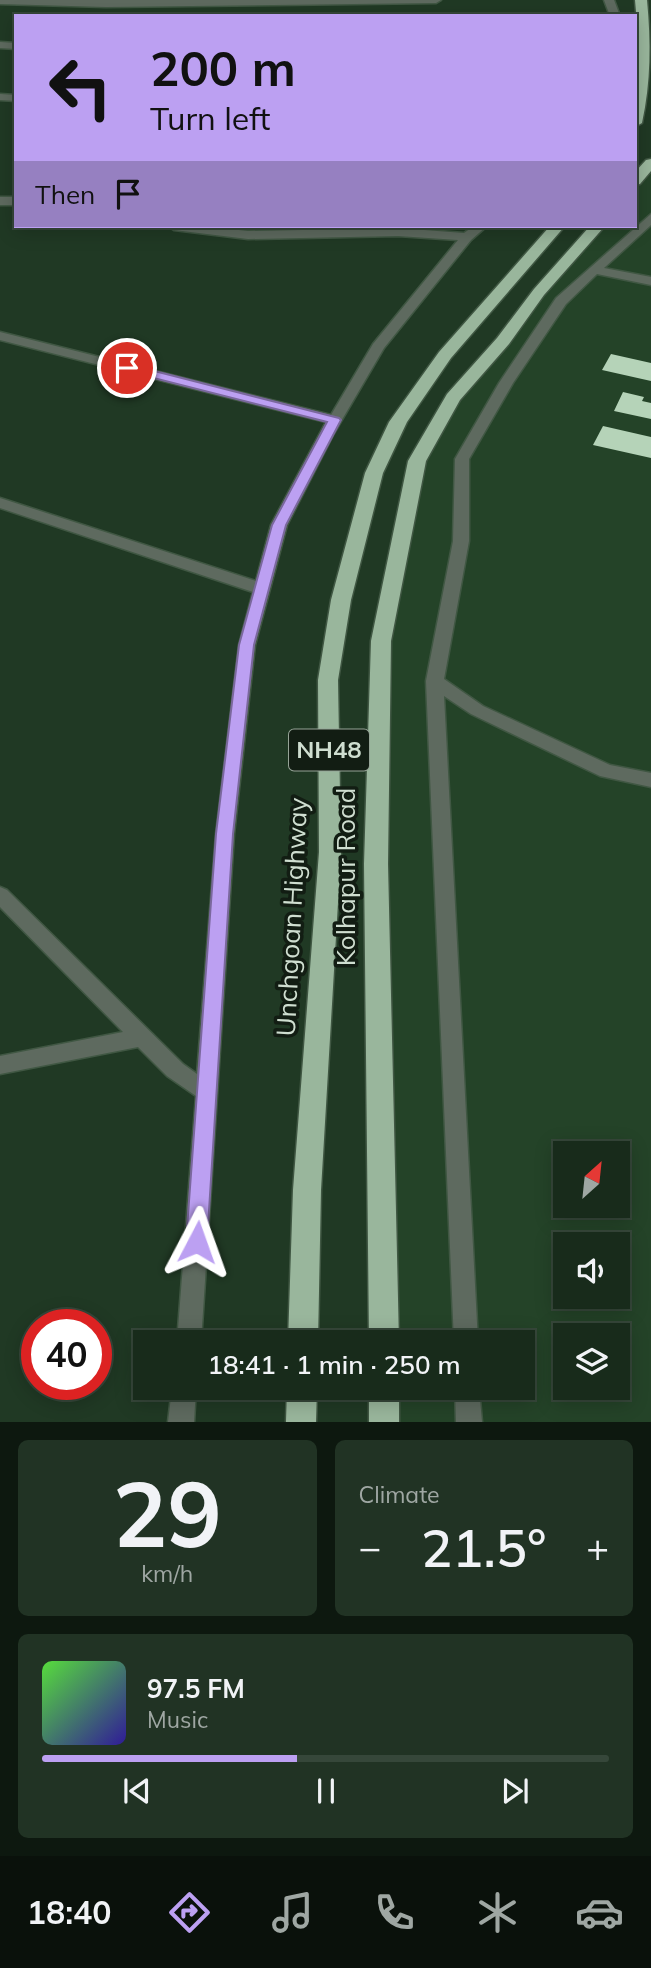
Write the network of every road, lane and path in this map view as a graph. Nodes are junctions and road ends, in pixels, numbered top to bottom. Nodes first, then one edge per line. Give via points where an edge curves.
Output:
1 (436, 0) edge
2 (641, 0) edge
3 (0, 1) edge
4 (316, 3) junction
5 (92, 4) junction
6 (89, 14) edge
7 (308, 14) edge
8 (640, 91) edge
9 (637, 110) edge
10 (651, 163) edge
11 (637, 179) edge
12 (651, 218) edge
13 (190, 228) edge
14 (556, 228) edge
15 (596, 228) edge
16 (474, 231) edge
17 (594, 270) junction
18 (651, 281) edge
19 (0, 336) edge
20 (335, 420) junction
21 (0, 503) edge
22 (262, 589) junction
23 (435, 681) junction
24 (651, 780) edge
25 (0, 895) edge
26 (143, 1037) junction
27 (0, 1065) edge
28 (207, 1093) junction
29 (190, 1330) edge
30 (303, 1330) edge
31 (384, 1330) edge
32 (465, 1330) edge
33 (183, 1400) edge
34 (302, 1400) edge
35 (384, 1400) edge
36 (468, 1400) edge
37 (181, 1422) edge
38 (301, 1422) edge
39 (384, 1422) edge
40 (469, 1422) edge

1 - 4 street
2 - 8 highway via 647,47
3 - 5 street
4 - 5 street
4 - 7 street
5 - 6 street
8 - 9 highway
10 - 11 highway
12 - 17 street
13 - 16 street via 248,235
14 - 30 highway, Unchgoan Highway / NH48 via 445,355 398,422 374,473 341,600 328,680 330,852 307,1190
15 - 31 highway, Kolhapur Road / NH48 via 453,398 417,461 381,642 376,863
16 - 20 street via 378,347
17 - 18 street
17 - 23 street via 561,301 462,459 461,541
19 - 20 street
20 - 22 street via 279,525
21 - 22 street
22 - 28 street via 247,645 225,834
23 - 24 street via 477,710 606,771
23 - 32 street
25 - 26 street
26 - 27 street
26 - 28 street via 175,1070
28 - 29 street
33 - 37 street
34 - 38 highway
35 - 39 highway
36 - 40 street

